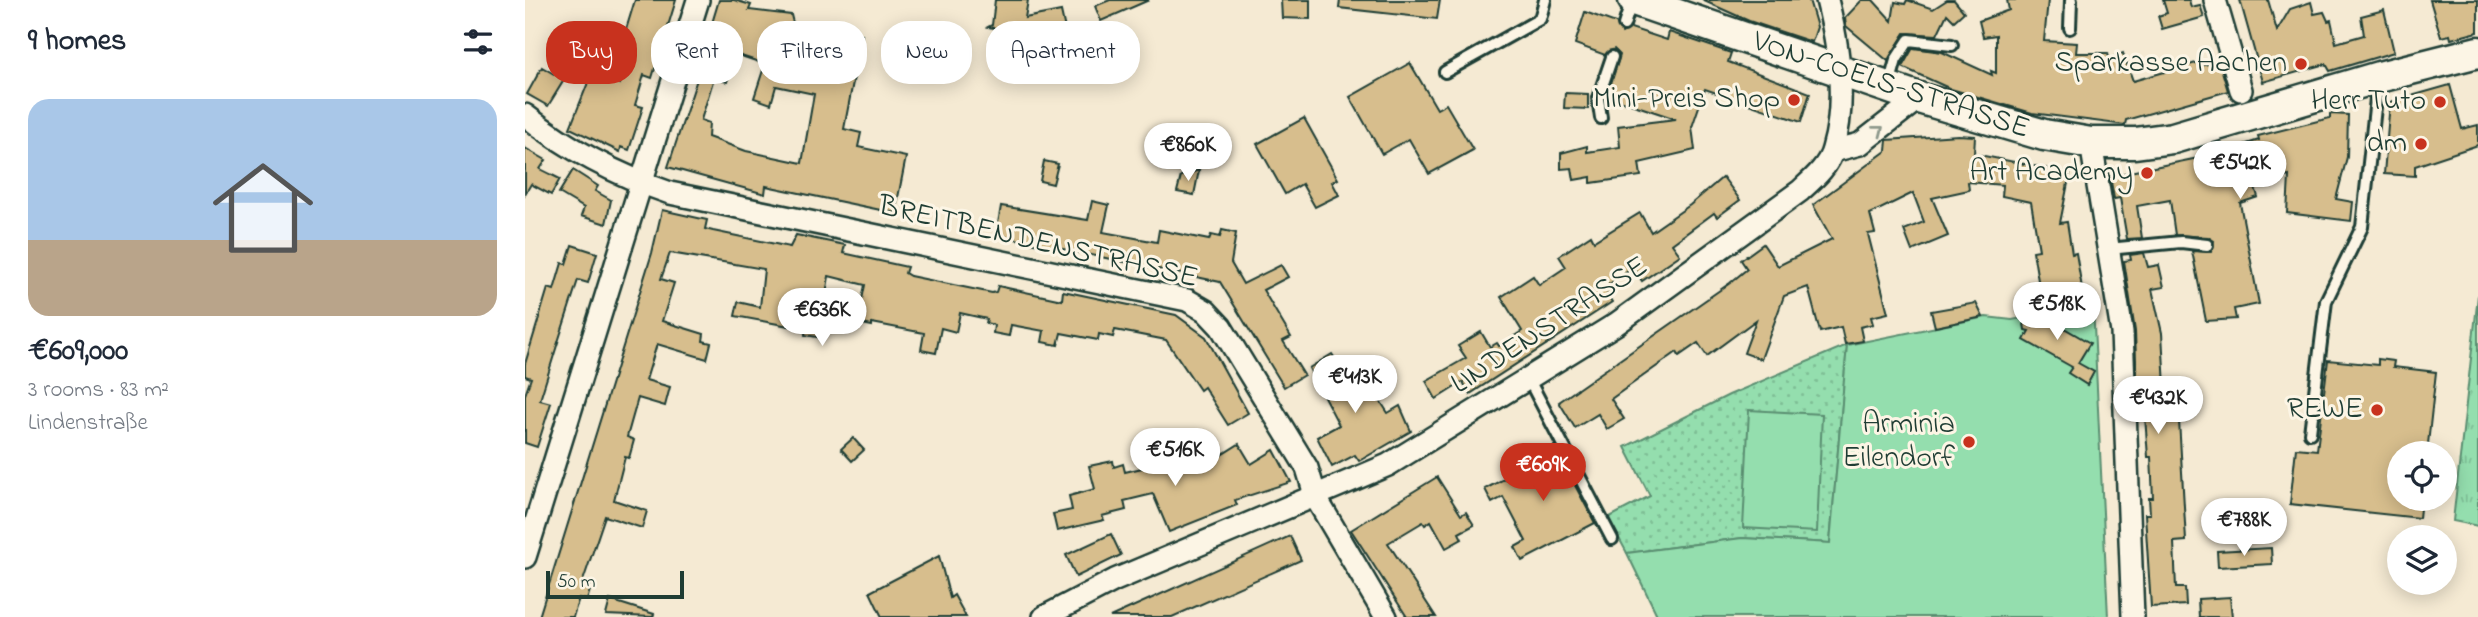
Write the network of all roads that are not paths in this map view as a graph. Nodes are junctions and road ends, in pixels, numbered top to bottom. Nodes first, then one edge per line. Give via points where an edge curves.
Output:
1 (698, 0) edge
2 (1545, 0) edge
3 (1827, 0) edge
4 (2071, 0) edge
5 (2215, 0) edge
6 (1630, 8) edge
7 (2070, 28) dead end
8 (1952, 45) dead end
9 (2478, 52) edge
10 (1612, 57) dead end
11 (1839, 71) junction
12 (1445, 72) dead end
13 (2379, 77) junction
14 (1888, 88) junction
15 (2241, 90) dead end
16 (1919, 98) junction
17 (525, 115) edge
18 (1601, 118) dead end
19 (2091, 143) junction
20 (1833, 151) junction
21 (641, 183) junction
22 (2207, 245) dead end
23 (2108, 250) junction
24 (1528, 378) junction
25 (2310, 433) dead end
26 (1316, 498) junction
27 (1612, 539) dead end
28 (525, 558) edge
29 (1044, 617) edge
30 (1386, 617) edge
31 (2133, 617) edge

1 - 21 street
2 - 12 lane via 1539,19
3 - 11 street, LINDENSTRASSE
4 - 7 lane
5 - 15 street
6 - 11 main road, VON-COELS-STRASSE
8 - 14 lane via 1909,40 1896,60
9 - 13 main road, VON-COELS-STRASSE
10 - 18 lane via 1598,98
11 - 14 main road, VON-COELS-STRASSE
11 - 20 street, LINDENSTRASSE
13 - 19 main road, VON-COELS-STRASSE via 2173,138
13 - 25 lane via 2362,228 2326,301
14 - 16 main road, VON-COELS-STRASSE
16 - 19 main road, VON-COELS-STRASSE via 2044,135
20 -> 16 street via 1860,144
17 - 21 street, BREITBENDENSTRASSE via 553,138
19 - 23 street
20 - 24 street, LINDENSTRASSE via 1818,175 1800,191 1616,324
21 - 26 street, BREITBENDENSTRASSE via 670,194 1187,300 1221,327 1307,468
21 - 28 street
22 - 23 lane via 2181,242
23 - 31 street via 2122,332
24 - 26 street, LINDENSTRASSE via 1388,465
24 - 27 lane
26 - 29 street, LINDENSTRASSE via 1115,580
26 - 30 street, BREITBENDENSTRASSE

